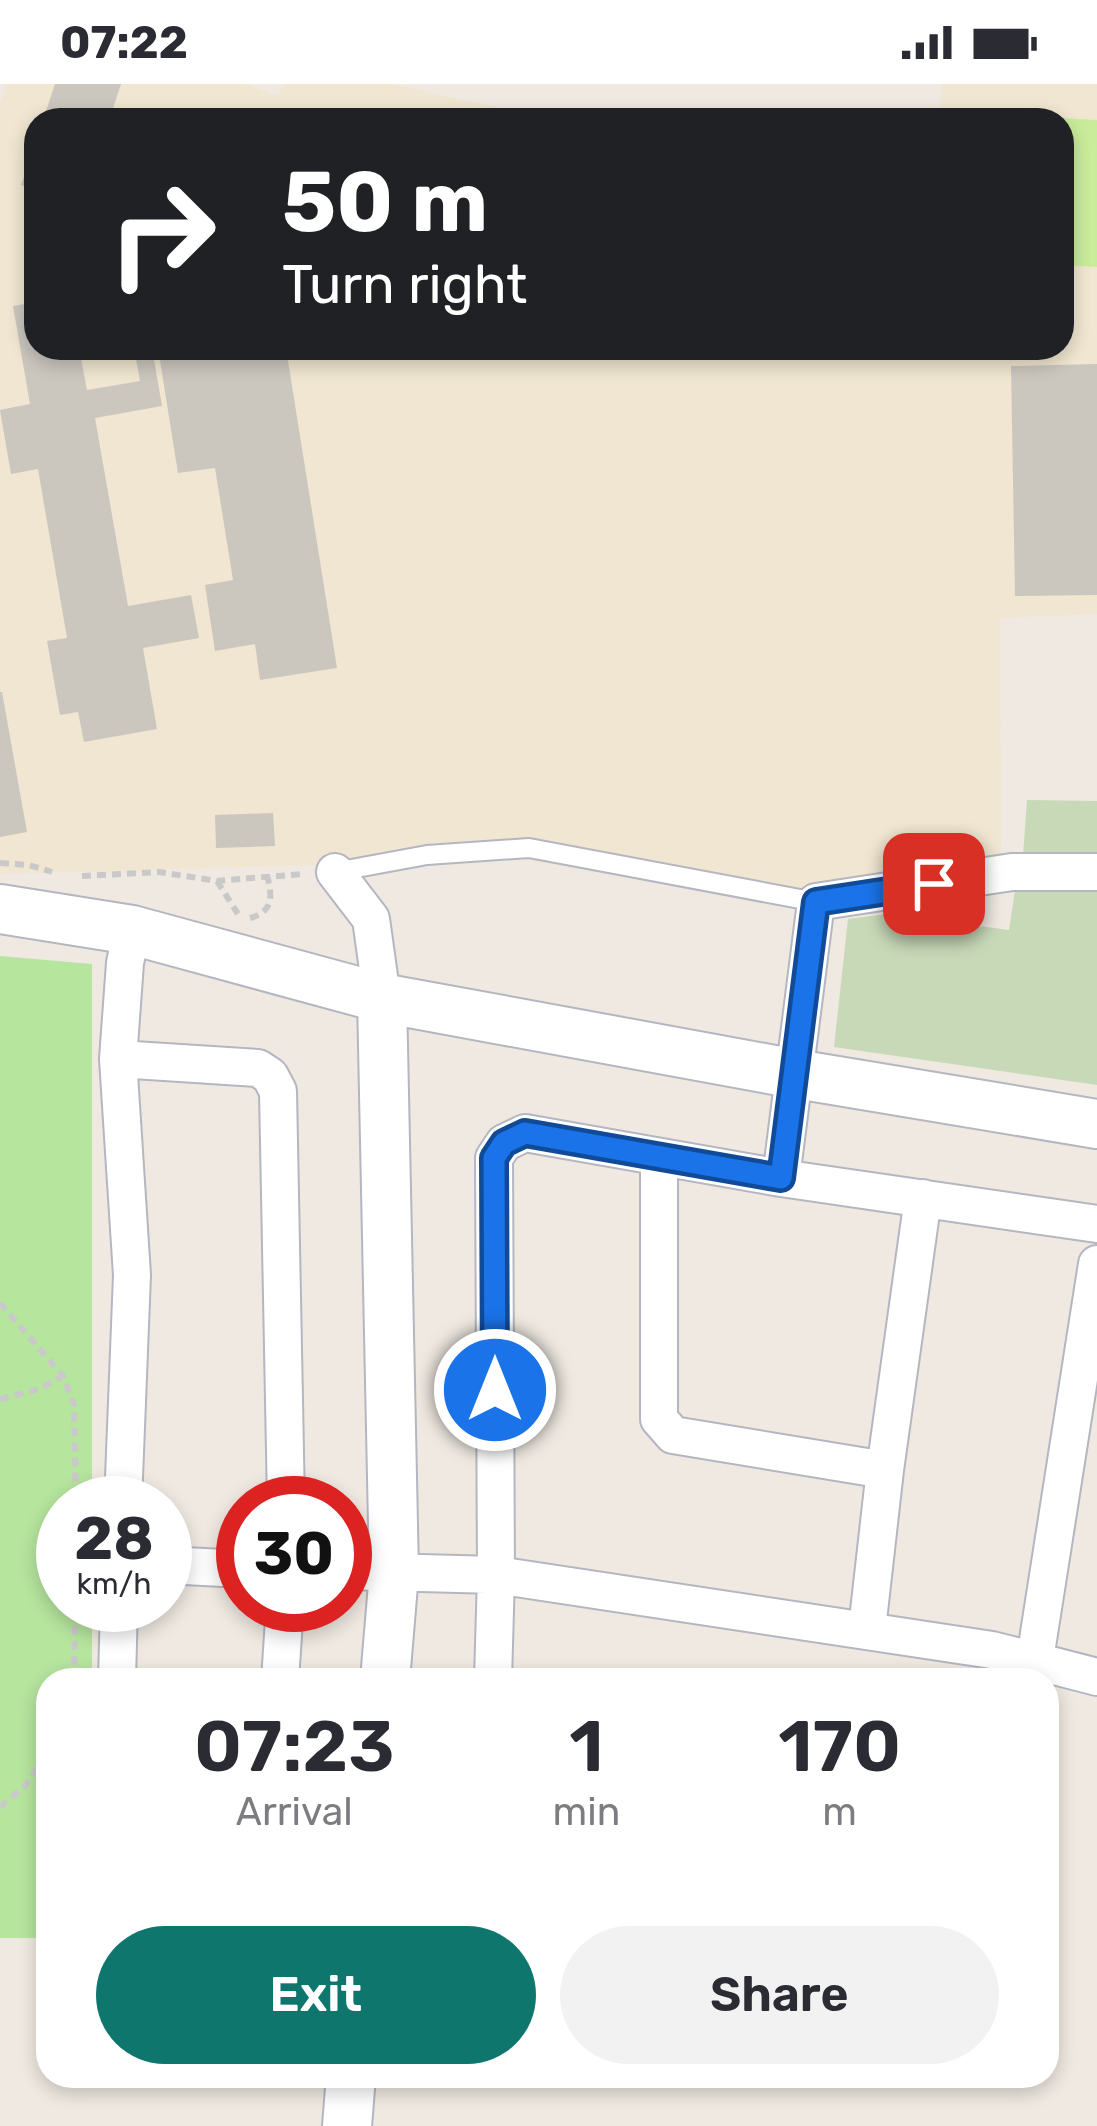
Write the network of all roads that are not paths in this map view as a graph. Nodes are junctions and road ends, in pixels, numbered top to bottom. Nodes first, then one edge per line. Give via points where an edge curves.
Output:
1 (335, 872) joint
2 (1097, 872) edge
3 (816, 902) junction
4 (0, 909) edge
5 (132, 930) junction
6 (382, 998) junction
7 (118, 1059) junction
8 (796, 1074) junction
9 (1097, 1124) edge
10 (659, 1158) junction
11 (781, 1178) junction
12 (923, 1198) junction
13 (1097, 1224) edge
14 (1097, 1264) edge
15 (885, 1470) junction
16 (124, 1476) edge
17 (285, 1476) edge
18 (372, 1573) edge
19 (394, 1574) junction
20 (496, 1575) junction
21 (867, 1629) junction
22 (118, 1632) edge
23 (283, 1632) edge
24 (1035, 1659) junction
25 (985, 1665) edge
26 (117, 1668) edge
27 (281, 1668) edge
28 (386, 1668) edge
29 (494, 1668) edge
30 (1097, 1677) edge
31 (350, 2088) edge
32 (347, 2126) edge

1 - 3 lane via 529,848
1 - 6 street via 370,919
2 - 3 street via 1012,872
3 - 8 street
4 - 5 street
5 - 6 street
5 - 7 street
6 - 8 street
6 - 19 street
7 - 16 street via 132,1275
7 - 17 street via 258,1068 278,1091
8 - 9 street
8 - 11 street
10 - 11 street
10 - 15 street via 659,1419 673,1436
10 - 20 street via 525,1133 494,1158
11 - 12 street
12 - 13 street
12 - 15 street
14 - 24 street
15 - 21 street
18 - 19 street
19 - 20 street
19 - 28 street
20 - 21 street
20 - 29 street
21 - 25 street
22 - 26 street
23 - 27 street
24 - 25 street
24 - 30 street
31 - 32 street

